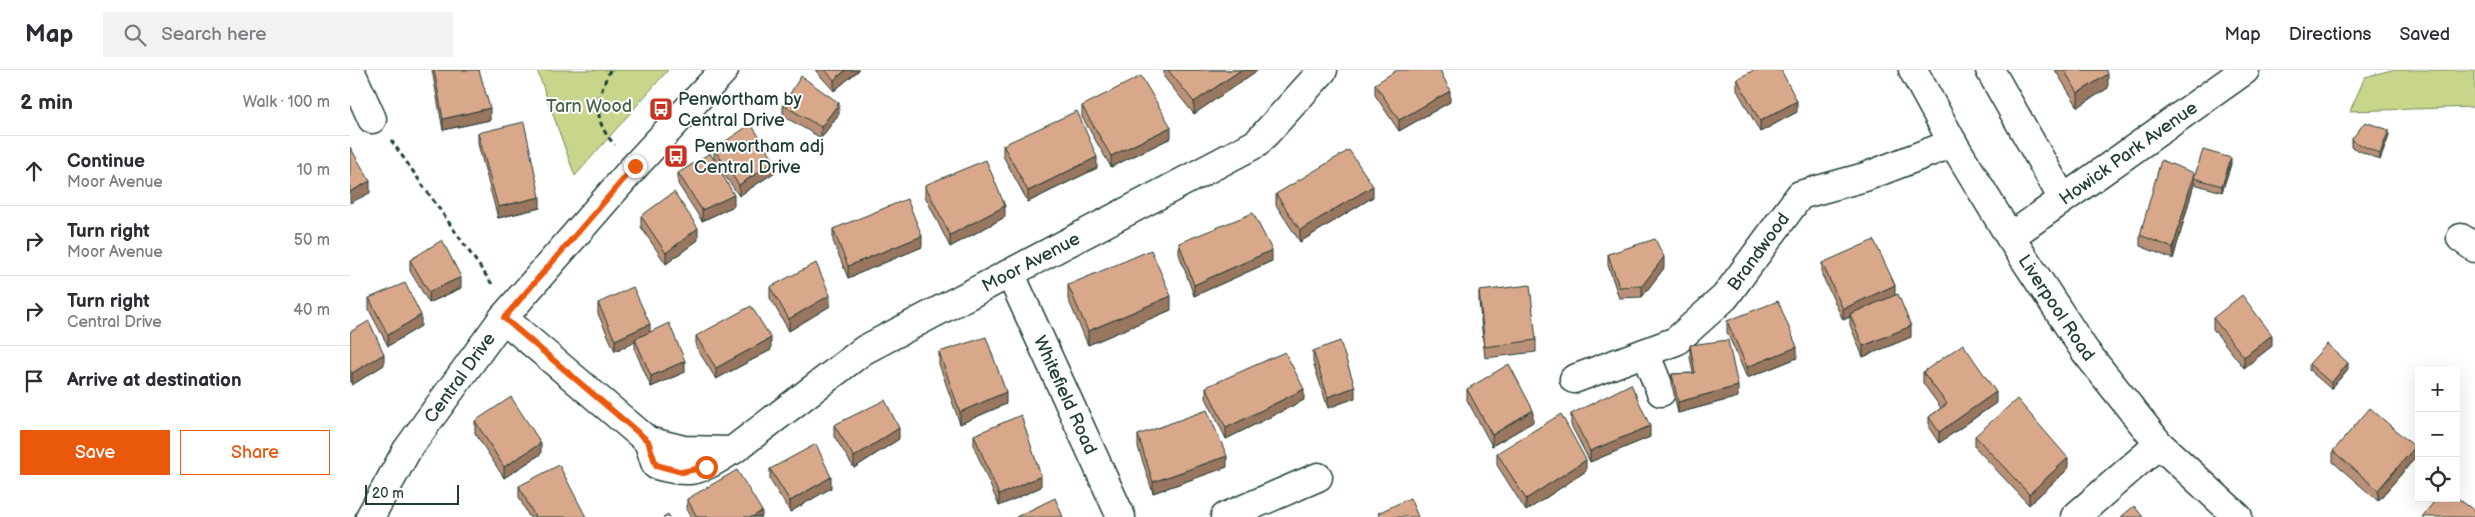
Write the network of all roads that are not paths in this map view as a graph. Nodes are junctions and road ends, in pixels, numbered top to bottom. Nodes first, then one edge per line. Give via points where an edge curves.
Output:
1 (350, 70) edge
2 (724, 70) edge
3 (1323, 70) edge
4 (1913, 70) edge
5 (1990, 70) edge
6 (2245, 70) edge
7 (372, 119) road end
8 (1953, 143) junction
9 (2063, 199) junction
10 (2010, 237) junction
11 (1010, 273) junction
12 (507, 314) junction
13 (1645, 352) junction
14 (1574, 379) dead end
15 (1661, 392) dead end
16 (2159, 444) junction
17 (1318, 477) dead end
18 (370, 517) edge
19 (1121, 517) edge
20 (1225, 517) edge
21 (2075, 517) edge
22 (2238, 517) edge

1 - 7 street
2 - 12 street, Central Drive via 635,166
3 - 11 street, Moor Avenue via 1257,143
4 - 8 street, Liverpool Road
5 - 9 street
6 - 9 street, Howick Park Avenue
8 - 10 street, Liverpool Road
8 - 13 street, Brandwood via 1865,177 1800,195 1725,297 1676,341
9 - 10 street, Howick Park Avenue
10 - 16 street, Liverpool Road via 2085,351
11 - 12 street, Moor Avenue via 864,350 732,451 706,467 682,472 656,465 648,441
11 - 19 street, Whitefield Road
12 - 18 street, Central Drive via 407,450
13 - 14 street, Brandwood
13 - 15 street
16 - 21 street
16 - 22 street, Liverpool Road
17 - 20 street

